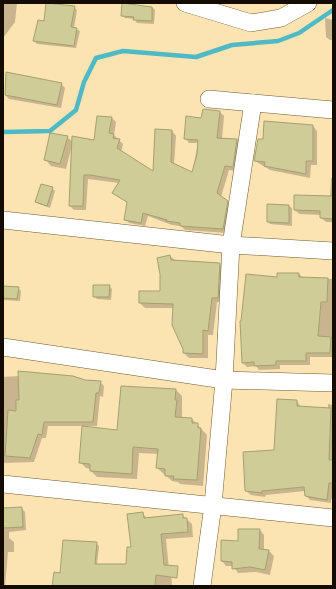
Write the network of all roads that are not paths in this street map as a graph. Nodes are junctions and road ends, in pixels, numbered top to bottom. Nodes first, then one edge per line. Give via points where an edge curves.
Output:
1 (185, 3) edge
2 (308, 3) edge
3 (209, 99) dead end
4 (253, 103) junction
5 (333, 110) edge
6 (3, 220) edge
7 (231, 244) junction
8 (333, 251) edge
9 (3, 347) edge
10 (224, 380) junction
11 (333, 383) edge
12 (3, 484) edge
13 (213, 505) junction
14 (333, 518) edge
15 (202, 586) edge

1 - 2 street via 251,23 281,18
3 - 4 street
4 - 5 street
4 - 7 street
6 - 7 street
7 - 8 street
7 - 10 street
9 - 10 street
10 - 11 street
10 - 13 street
12 - 13 street
13 - 14 street
13 - 15 street

